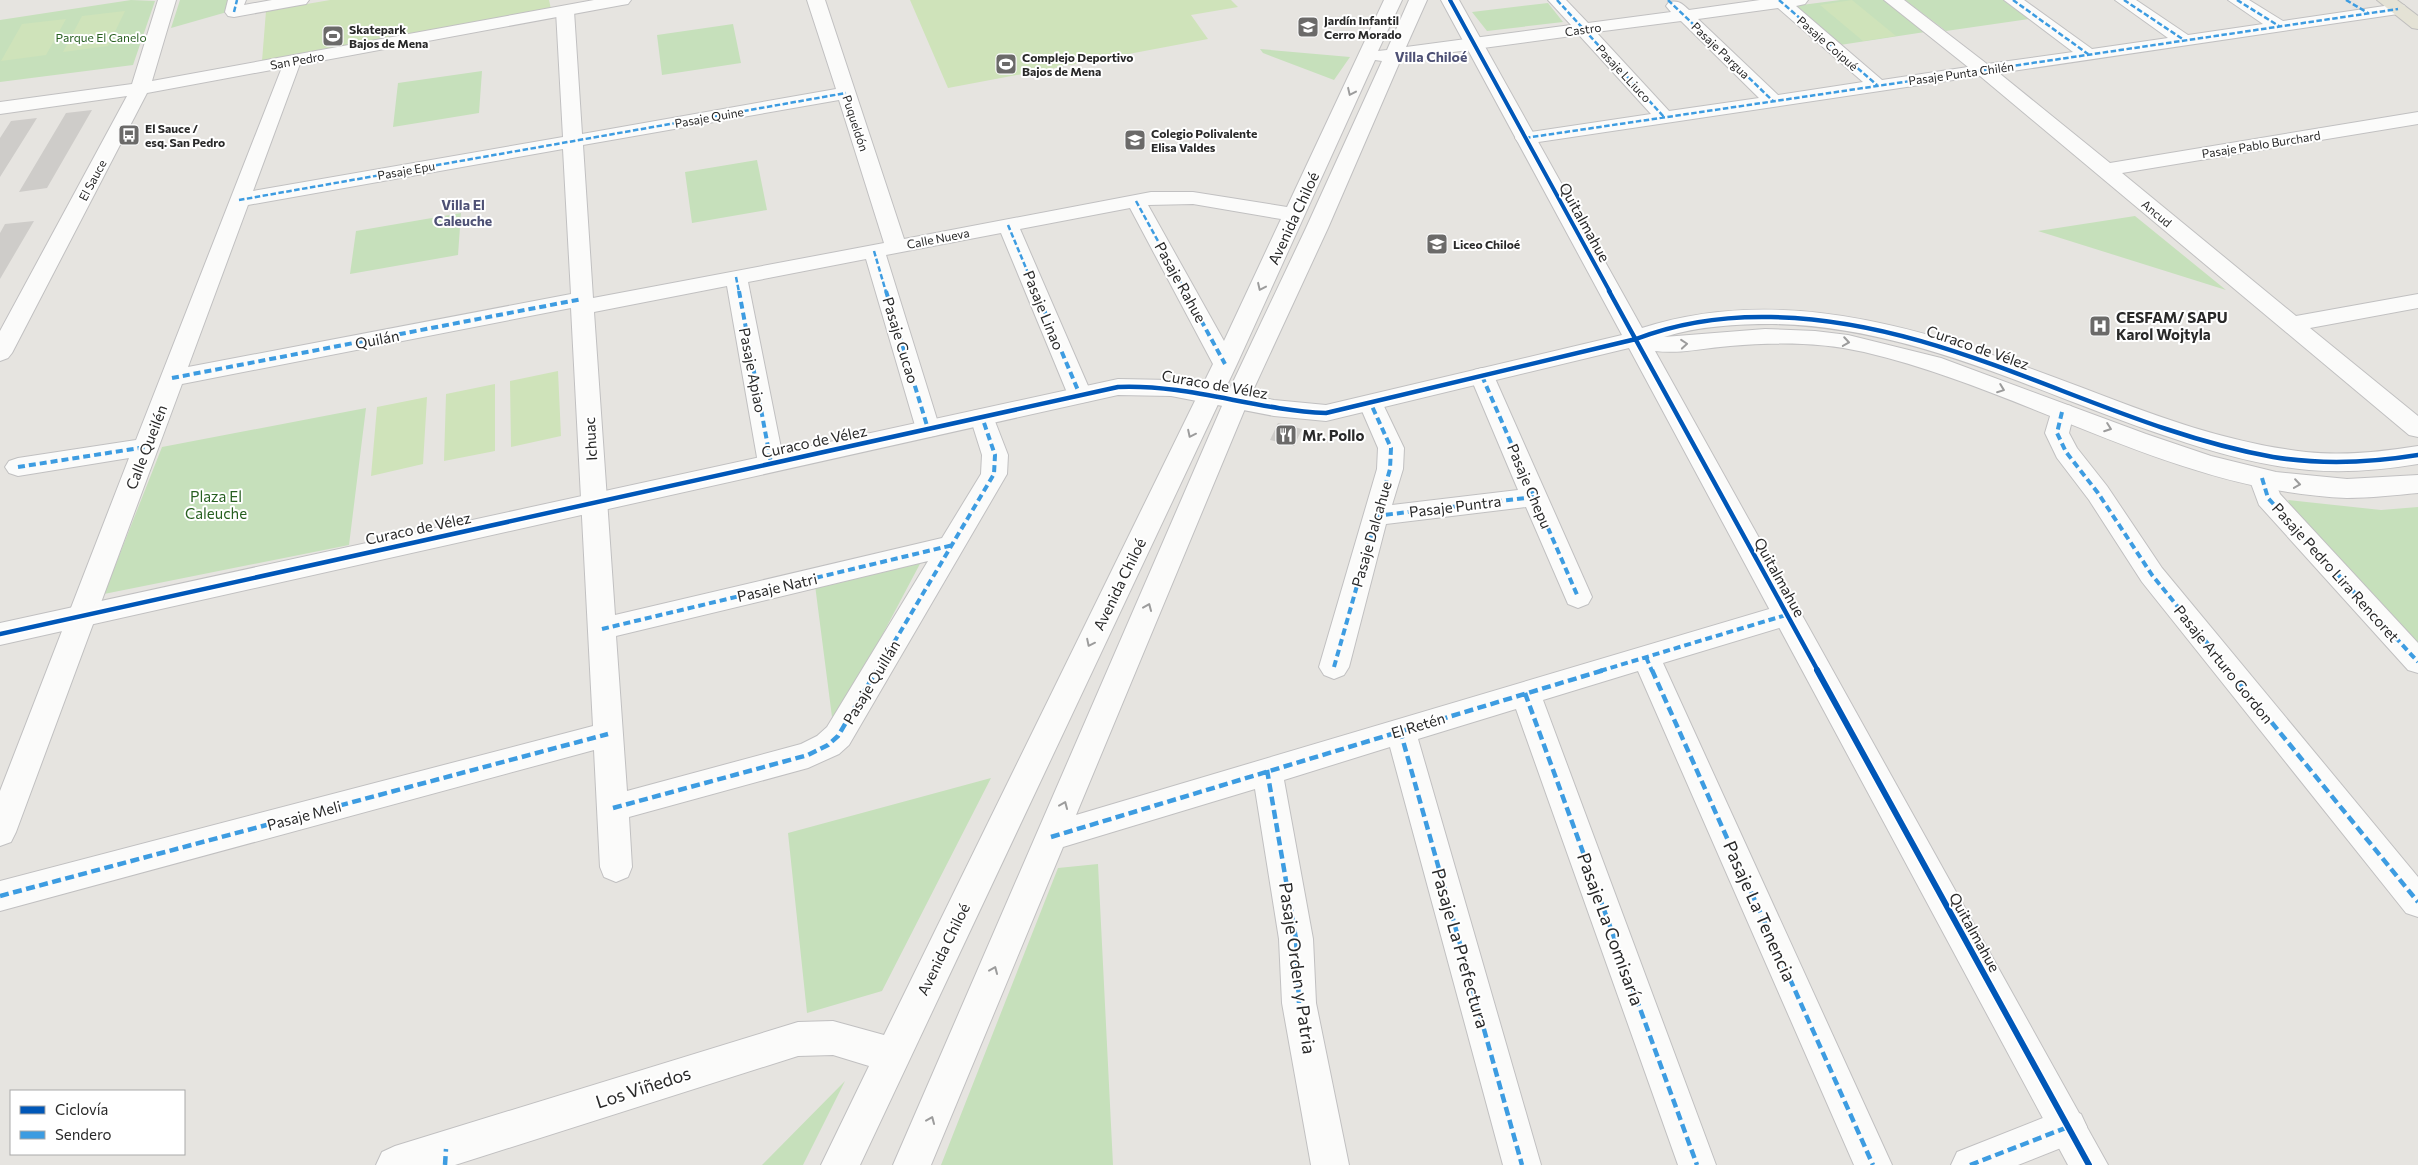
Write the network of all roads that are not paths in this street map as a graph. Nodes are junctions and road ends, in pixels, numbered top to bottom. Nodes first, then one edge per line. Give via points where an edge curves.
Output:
1 (167, 0) edge
2 (300, 0) edge
3 (622, 0) edge
4 (816, 0) edge
5 (1393, 0) edge
6 (1418, 0) edge
7 (1450, 0) edge
8 (1557, 0) edge
9 (1668, 0) edge
10 (1893, 0) edge
11 (2013, 0) edge
12 (2124, 0) edge
13 (2236, 0) edge
14 (2346, 0) edge
15 (1787, 1) edge
16 (2392, 4) edge
17 (235, 6) edge
18 (565, 11) junction
19 (2368, 13) junction
20 (1684, 15) junction
21 (2418, 24) edge
22 (2279, 26) junction
23 (1583, 29) junction
24 (2184, 40) junction
25 (1473, 43) junction
26 (1396, 54) junction
27 (2088, 54) junction
28 (1367, 59) junction
29 (292, 61) junction
30 (1983, 70) junction
31 (1878, 85) junction
32 (140, 89) junction
33 (846, 93) junction
34 (1773, 101) junction
35 (0, 108) edge
36 (1664, 117) junction
37 (2418, 118) edge
38 (1525, 138) junction
39 (572, 140) junction
40 (2105, 170) junction
41 (239, 200) junction
42 (1136, 200) junction
43 (1295, 215) junction
44 (1008, 225) junction
45 (885, 249) junction
46 (736, 277) junction
47 (2418, 301) edge
48 (582, 303) junction
49 (2290, 324) junction
50 (5, 334) edge
51 (1636, 339) junction
52 (0, 353) edge
53 (1225, 364) junction
54 (1482, 376) junction
55 (172, 378) junction
56 (1210, 394) junction
57 (1080, 395) junction
58 (1237, 399) junction
59 (1371, 404) junction
60 (2062, 412) junction
61 (982, 417) junction
62 (928, 429) junction
63 (2418, 430) edge
64 (146, 447) junction
65 (2418, 455) edge
66 (771, 463) junction
67 (18, 467) dead end
68 (2262, 478) junction
69 (2418, 484) edge
70 (1534, 497) junction
71 (594, 502) junction
72 (1375, 516) junction
73 (952, 545) junction
74 (1578, 597) dead end
75 (82, 615) junction
76 (1786, 615) junction
77 (602, 629) junction
78 (0, 634) edge
79 (1646, 657) junction
80 (2418, 662) edge
81 (1334, 667) dead end
82 (1525, 693) junction
83 (1400, 730) junction
84 (608, 734) junction
85 (1267, 770) junction
86 (613, 808) junction
87 (0, 832) edge
88 (1051, 837) junction
89 (616, 867) dead end
90 (0, 896) edge
91 (2418, 902) edge
92 (892, 1055) junction
93 (2068, 1127) junction
94 (445, 1157) edge
95 (395, 1165) edge
96 (840, 1165) edge
97 (912, 1165) edge
98 (1330, 1165) edge
99 (1522, 1165) edge
100 (1697, 1165) edge
101 (1873, 1165) edge
102 (1970, 1165) edge
103 (2089, 1165) edge

1 - 32 street, El Sauce
2 - 17 street
3 - 18 street, San Pedro
4 - 33 street, Puqueldón
5 - 28 street, Avenida Chiloé
6 - 26 street, Avenida Chiloé
7 - 25 street, Quitalmahue
8 - 23 street, Pasaje LLiuco
9 - 20 street, Pasaje Pargua
10 - 30 street, Ancud
11 - 27 street
12 - 24 street
13 - 22 street
14 - 19 street
15 - 20 street, Castro
15 - 31 street, Pasaje Coipué
16 - 19 street, Pasaje Punta Chilén
16 - 21 main road
18 - 29 street, San Pedro
18 - 39 street, Ichuac
19 - 22 street, Pasaje Punta Chilén
20 - 23 street, Castro
20 - 34 street, Pasaje Pargua
22 - 24 street, Pasaje Punta Chilén
23 - 25 street, Castro
23 - 36 street, Pasaje LLiuco
24 - 27 street, Pasaje Punta Chilén
25 - 26 street, Castro
25 - 38 street, Quitalmahue
26 - 28 street, Castro
26 - 58 street, Avenida Chiloé
27 - 30 street, Pasaje Punta Chilén
28 -> 43 street, Avenida Chiloé
29 - 32 street, San Pedro
29 - 41 street, Calle Queilén
30 - 31 street, Pasaje Punta Chilén
30 - 40 street, Ancud
31 - 34 street, Pasaje Punta Chilén
32 - 35 street, San Pedro
32 - 50 street, El Sauce
33 - 39 street, Pasaje Quine
33 - 45 street, Puqueldón
34 - 36 street, Pasaje Punta Chilén
36 - 38 street, Pasaje Punta Chilén
37 - 40 street, Pasaje Pablo Burchard
38 - 51 street, Quitalmahue
39 - 41 street, Pasaje Epu
39 - 48 street, Ichuac
40 - 49 street, Ancud
41 - 55 street, Calle Queilén
42 - 43 street, Calle Nueva via 1193,198
42 - 44 street, Calle Nueva
42 - 53 street, Pasaje Rahue
43 -> 53 street, Avenida Chiloé
44 - 45 street, Calle Nueva
44 - 57 street, Pasaje Linao
45 - 46 street, Calle Nueva
45 - 62 street, Pasaje Cucao
46 - 48 street, Calle Nueva
46 - 66 street, Pasaje Apiao
47 - 49 street
48 - 55 street, Quilán
48 - 71 street, Ichuac
49 - 63 street, Ancud
50 - 52 street, El Sauce
51 - 54 street, Curaco de Vélez
51 -> 60 street, Curaco de Vélez via 1670,345 1788,336 1848,342 1929,363
51 - 65 street, Curaco de Vélez via 1673,326 1734,318 1785,317 1842,322 1937,345 2198,439 2248,453 2294,461 2343,464 2383,462
51 - 76 street, Quitalmahue
53 - 56 street, Avenida Chiloé
54 - 59 street, Curaco de Vélez
54 - 70 street, Pasaje Chepu
55 - 64 street, Calle Queilén
56 - 57 street, Curaco de Vélez via 1138,385
56 - 58 street, Curaco de Vélez
56 -> 92 street, Avenida Chiloé
57 - 61 street, Curaco de Vélez
58 - 59 street, Curaco de Vélez via 1312,413
88 -> 58 street, Avenida Chiloé
59 - 72 street, Pasaje Dalcahue via 1391,448 1390,469
60 -> 68 street, Curaco de Vélez via 2202,462
60 - 91 street, Pasaje Arturo Gordon via 2058,433 2066,452 2098,493 2152,575
61 - 62 street, Curaco de Vélez
61 - 73 street, Pasaje Quillán via 996,468
62 - 66 street, Curaco de Vélez
64 - 67 street
64 - 75 street, Calle Queilén
66 - 71 street, Curaco de Vélez
68 -> 69 street, Curaco de Vélez via 2350,489
68 - 80 street, Pasaje Pedro Lira Rencoret via 2268,498
70 - 72 street, Pasaje Puntra
70 - 74 street, Pasaje Chepu
71 - 75 street, Curaco de Vélez
71 - 77 street, Ichuac
72 - 81 street, Pasaje Dalcahue
73 - 77 street, Pasaje Natri
73 - 86 street, Pasaje Quillán via 846,725 828,745 808,755
75 - 78 street, Curaco de Vélez
75 - 87 street, Calle Queilén
76 - 79 street, El Retén
76 - 93 street, Quitalmahue
77 - 84 street, Ichuac
79 - 82 street, El Retén
79 - 101 street, Pasaje La Tenencia
82 - 83 street, El Retén
82 - 100 street, Pasaje La Comisaría
83 - 85 street, El Retén
83 - 99 street, Pasaje La Prefectura
84 - 86 street, Ichuac
84 - 90 street, Pasaje Meli
85 - 88 street, El Retén
85 - 98 street, Pasaje Orden y Patria via 1296,939 1299,1002
86 - 89 street, Ichuac
97 -> 88 street, Avenida Chiloé
92 - 94 street, Los Viñedos via 833,1038 798,1039
92 - 96 street, Avenida Chiloé
93 - 102 street
93 - 103 street, Quitalmahue
94 - 95 street, Los Viñedos

